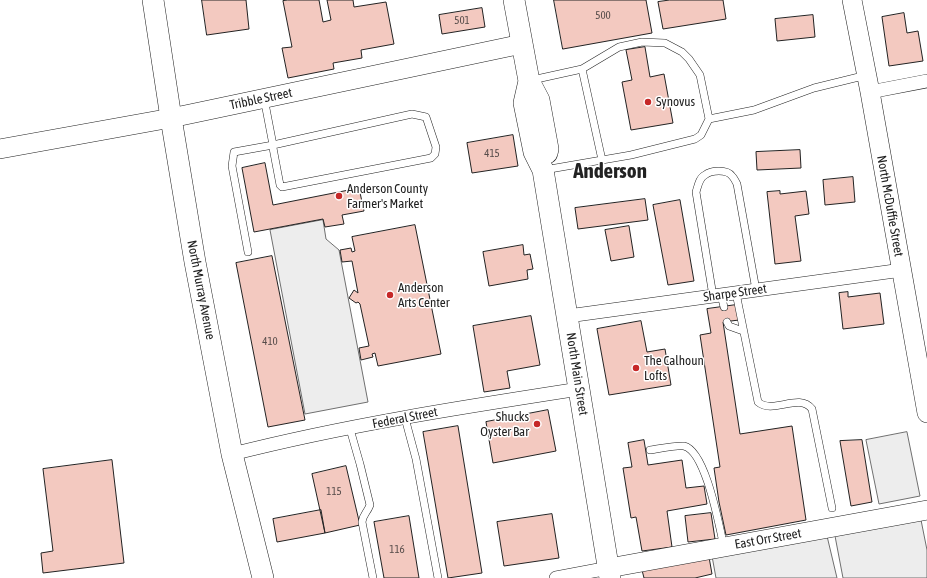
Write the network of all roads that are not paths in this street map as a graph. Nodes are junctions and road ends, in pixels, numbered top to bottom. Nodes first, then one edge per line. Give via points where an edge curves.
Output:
1 (153, 0) edge
2 (514, 0) edge
3 (852, 0) edge
4 (522, 44) junction
5 (582, 69) junction
6 (529, 81) junction
7 (927, 81) edge
8 (869, 84) junction
9 (264, 98) junction
10 (171, 118) junction
11 (709, 119) junction
12 (273, 145) junction
13 (0, 149) edge
14 (602, 160) junction
15 (543, 170) junction
16 (248, 252) dead end
17 (902, 270) junction
18 (756, 290) junction
19 (736, 293) junction
20 (719, 299) junction
21 (568, 316) junction
22 (727, 322) dead end
23 (743, 331) junction
24 (579, 389) junction
25 (927, 413) edge
26 (405, 418) junction
27 (350, 429) junction
28 (650, 450) dead end
29 (232, 454) junction
30 (832, 508) dead end
31 (927, 510) edge
32 (724, 547) junction
33 (609, 573) edge
34 (263, 578) edge
35 (373, 578) edge
36 (438, 578) edge
37 (556, 578) edge

1 - 10 main road, North Murray Avenue
2 - 4 main road, North Main Street
3 - 8 street, North McDuffie Street
4 - 6 main road, North Main Street
4 - 9 street, Tribble Street
5 - 6 lane
5 - 11 lane via 619,47 642,42 665,43 682,52 700,75
5 - 14 lane
6 - 15 main road, North Main Street via 539,100 548,149
7 - 8 street
8 - 11 lane via 814,88 754,110
8 - 17 street, North McDuffie Street
9 - 10 street, Tribble Street
9 - 12 lane
10 - 13 street, Tribble Street
10 - 29 main road, North Murray Avenue via 195,262
11 - 14 lane via 695,139
12 - 12 lane via 282,188 431,158 436,147 426,117 412,114
12 - 16 lane via 234,152 232,158
14 - 15 lane
15 - 21 main road, North Main Street
17 - 18 street, Sharpe Street
17 - 25 street, North McDuffie Street
18 - 19 street, Sharpe Street
18 - 20 lane via 737,184 732,175 716,171 704,174 696,192
19 - 20 street, Sharpe Street
19 - 23 lane
20 - 21 street, Sharpe Street
21 - 24 main road, North Main Street
22 - 23 lane via 729,326
23 - 30 lane via 758,402 769,407 803,403 812,409
24 - 26 street, Federal Street
24 - 33 main road, North Main Street
26 - 27 street, Federal Street
26 - 36 lane via 416,459
27 - 29 street, Federal Street
27 - 35 lane via 370,505 363,515 362,522
28 - 32 lane via 683,446 693,451 709,485
29 - 34 main road, North Murray Avenue
31 - 32 street, East Orr Street
32 - 33 street, East Orr Street
33 - 37 street

